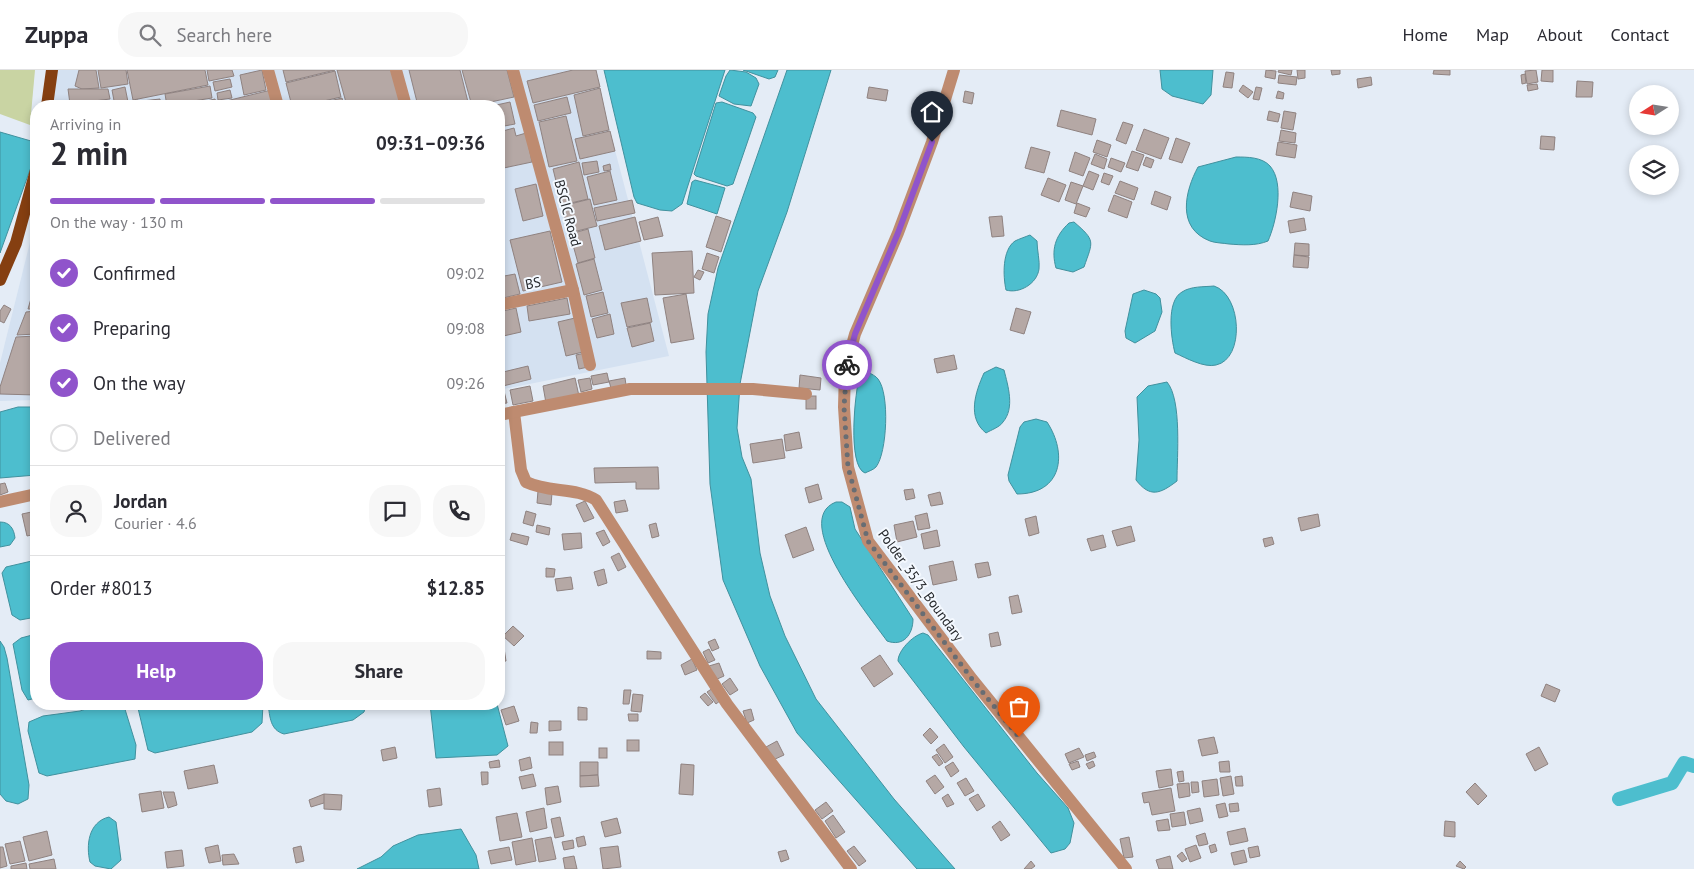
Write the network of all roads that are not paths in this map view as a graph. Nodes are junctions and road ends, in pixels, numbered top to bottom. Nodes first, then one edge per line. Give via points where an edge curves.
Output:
1 (52, 70) edge
2 (268, 70) edge
3 (396, 70) edge
4 (513, 70) edge
5 (954, 70) edge
6 (48, 100) edge
7 (276, 100) edge
8 (404, 100) edge
9 (30, 192) edge
10 (0, 280) edge
11 (573, 290) junction
12 (505, 304) edge
13 (590, 365) dead end
14 (806, 394) dead end
15 (514, 412) junction
16 (505, 414) edge
17 (30, 495) edge
18 (0, 502) edge
19 (851, 869) edge
20 (1126, 869) edge

1 - 6 main road
2 - 7 street
3 - 8 street
4 - 11 street, BSCIC Road
5 - 20 street, Polder_35/3_Boundary via 926,161 855,334 846,370 844,407 848,467 868,541 972,679
9 - 10 main road via 16,243
11 - 12 street, BS
11 - 13 street, BSCIC Road
14 - 15 street via 752,389 630,389
15 - 16 street
15 - 19 street via 521,470 526,482 536,487 585,492 596,500 727,704
17 - 18 street

